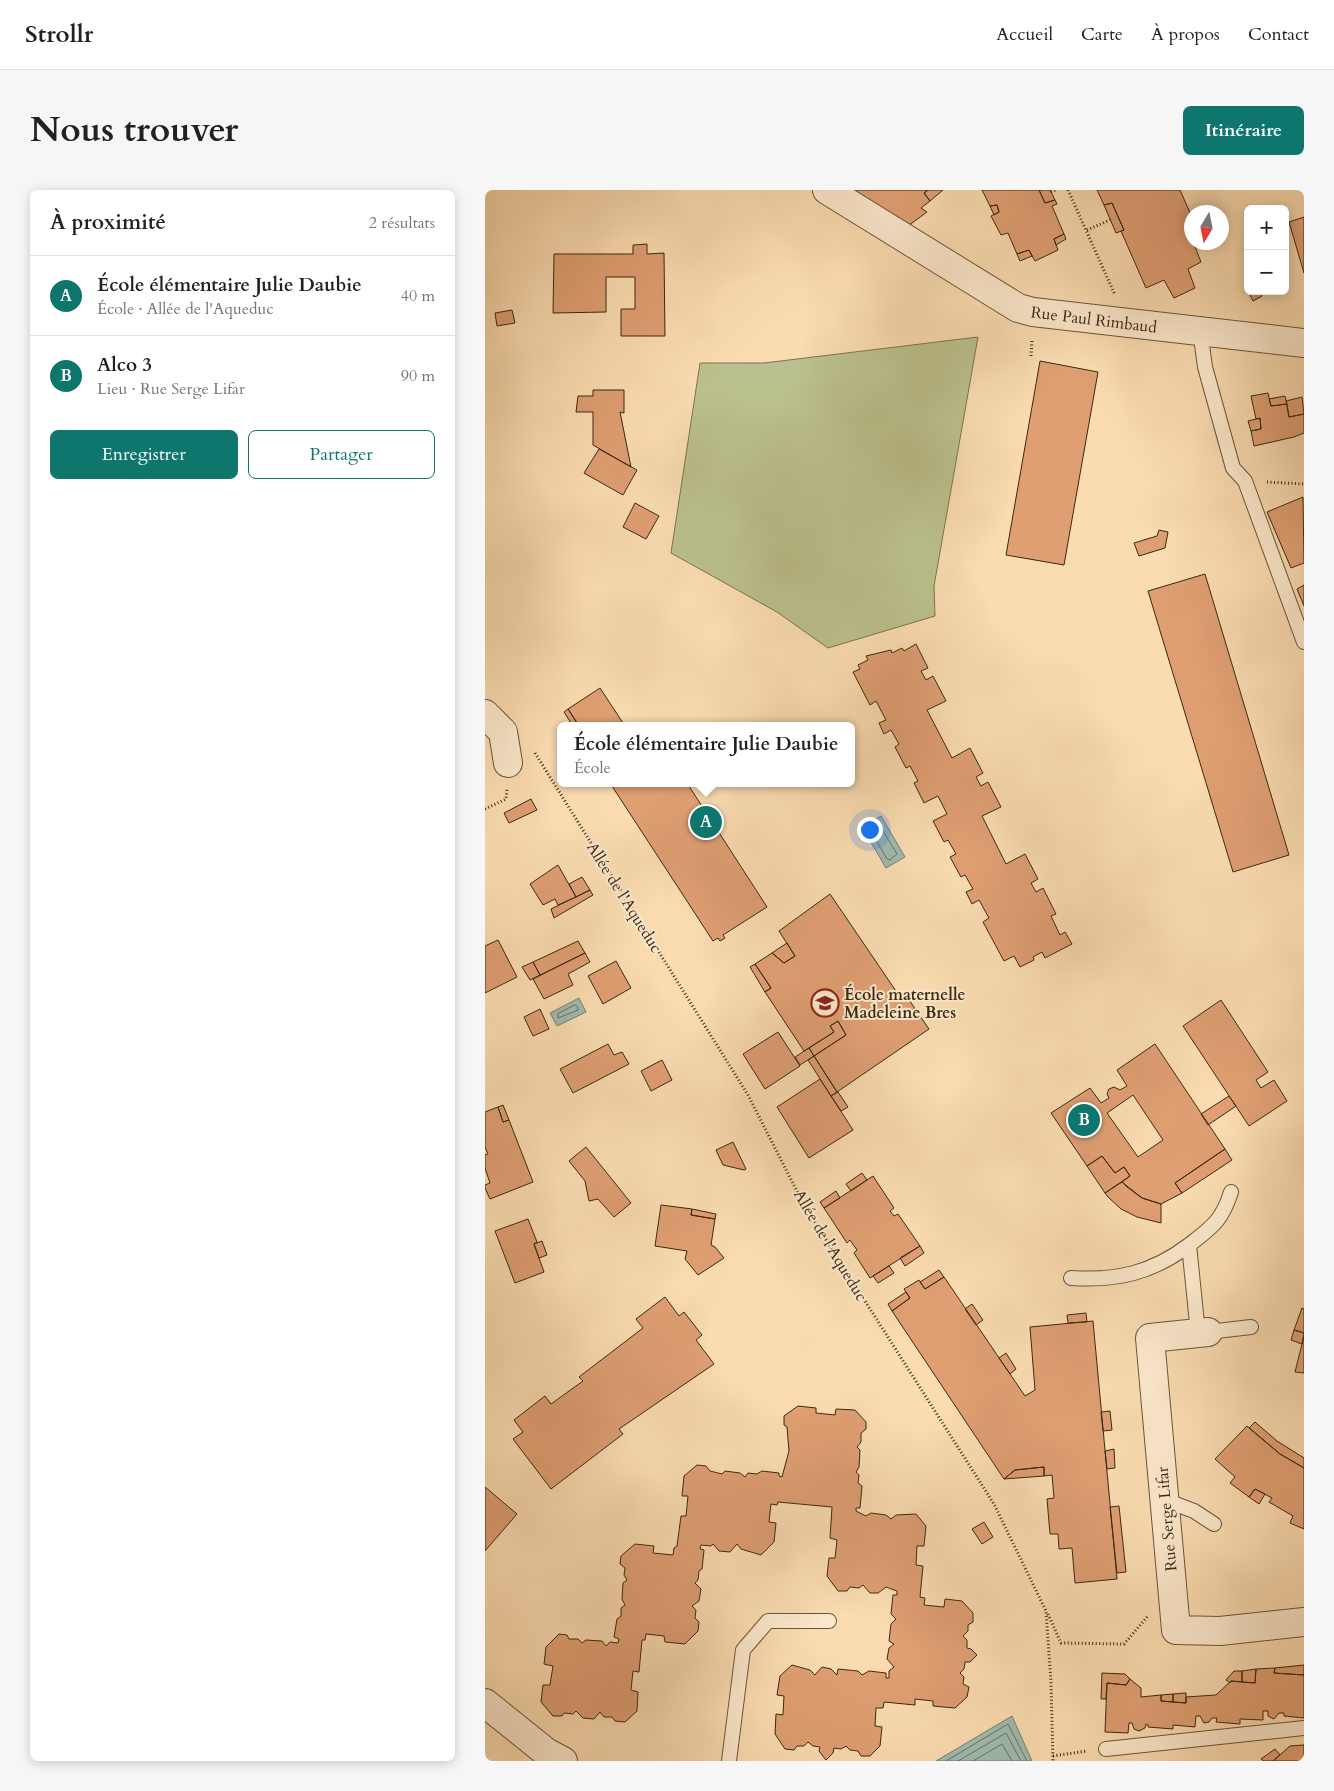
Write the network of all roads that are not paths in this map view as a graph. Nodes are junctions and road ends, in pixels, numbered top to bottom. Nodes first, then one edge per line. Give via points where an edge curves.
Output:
1 (827, 190) edge
2 (1204, 332) junction
3 (1304, 343) edge
4 (1304, 642) edge
5 (485, 714) edge
6 (508, 763) dead end
7 (1231, 1192) dead end
8 (1189, 1245) junction
9 (1071, 1278) dead end
10 (1251, 1327) dead end
11 (1203, 1332) junction
12 (1165, 1500) junction
13 (1214, 1524) dead end
14 (829, 1621) dead end
15 (1304, 1622) edge
16 (485, 1703) edge
17 (1304, 1728) edge
18 (1106, 1749) road end
19 (563, 1761) edge
20 (729, 1761) edge

1 - 2 street, Rue Paul Rimbaud via 1018,308 1129,325
2 - 3 street, Rue Paul Rimbaud
2 - 4 lane via 1205,367 1233,468 1245,481
5 - 6 street via 503,732
7 - 8 lane via 1225,1213
8 - 9 lane via 1168,1261 1138,1273 1098,1280
8 - 11 lane
10 - 11 lane
11 - 12 street, Rue Serge Lifar via 1150,1338
12 - 13 lane via 1194,1510
12 - 15 street, Rue Serge Lifar via 1176,1630 1221,1631
14 - 20 lane via 768,1621 743,1650
16 - 19 street via 546,1752
17 - 18 lane

